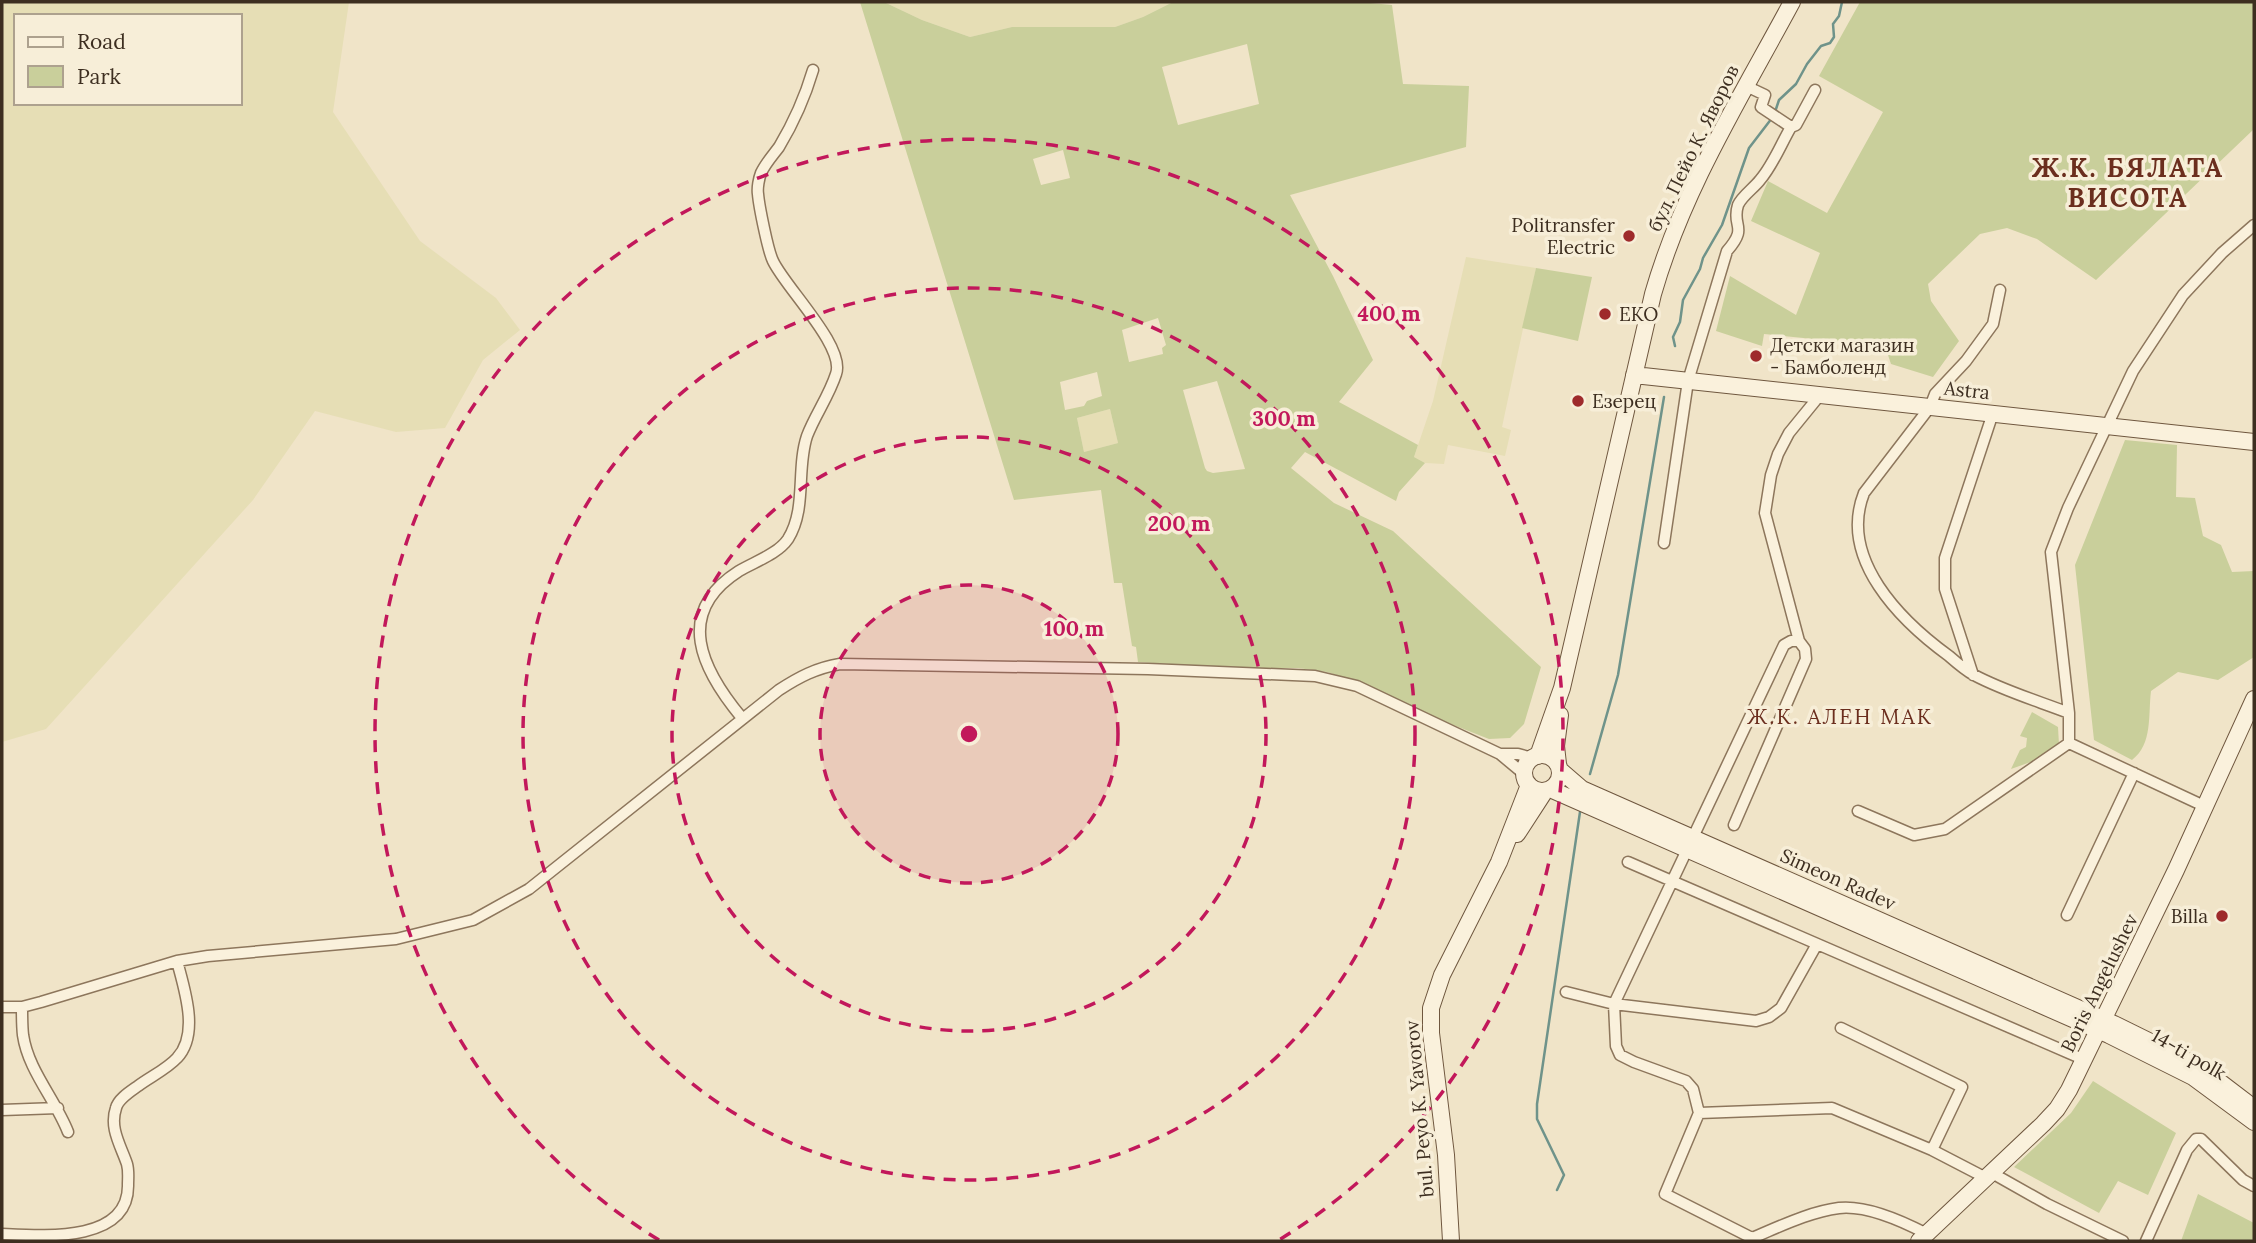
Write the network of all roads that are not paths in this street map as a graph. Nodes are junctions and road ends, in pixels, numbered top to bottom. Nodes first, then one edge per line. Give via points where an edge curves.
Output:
1 (1792, 2) edge
2 (813, 70) dead end
3 (1746, 86) junction
4 (1815, 90) dead end
5 (1787, 124) junction
6 (2254, 225) edge
7 (2000, 290) dead end
8 (1634, 375) junction
9 (1688, 381) junction
10 (1820, 395) junction
11 (1930, 407) junction
12 (1993, 413) junction
13 (2106, 427) junction
14 (2254, 442) edge
15 (1664, 543) dead end
16 (1799, 641) junction
17 (1973, 675) junction
18 (1562, 688) junction
19 (2254, 699) edge
20 (2069, 713) junction
21 (742, 718) junction
22 (2069, 743) junction
23 (1500, 754) junction
24 (1535, 757) junction
25 (1559, 767) junction
26 (2134, 773) junction
27 (1527, 779) junction
28 (1547, 790) junction
29 (2204, 806) junction
30 (1858, 811) dead end
31 (1734, 825) dead end
32 (1690, 844) junction
33 (1499, 862) junction
34 (1628, 862) dead end
35 (1674, 882) junction
36 (2067, 915) dead end
37 (1817, 944) junction
38 (177, 961) junction
39 (1566, 992) dead end
40 (1614, 1004) junction
41 (2, 1007) edge
42 (22, 1007) junction
43 (2102, 1025) junction
44 (1841, 1028) dead end
45 (2085, 1060) junction
46 (58, 1108) junction
47 (2254, 1108) edge
48 (2, 1110) edge
49 (1699, 1113) junction
50 (2254, 1122) edge
51 (68, 1132) dead end
52 (1933, 1150) junction
53 (1989, 1176) junction
54 (2254, 1186) edge
55 (2, 1234) edge
56 (1923, 1238) edge
57 (1751, 1240) edge
58 (1451, 1241) edge
59 (2123, 1241) edge
60 (2146, 1241) edge

1 - 3 street, бул. Пейо К. Яворов
2 - 21 street via 805,96 761,173 757,192 772,260 834,349 838,369 807,437 797,521 786,542 712,594 700,621 699,641 707,666
3 - 5 street via 1765,95 1762,107
3 - 8 street, бул. Пейо К. Яворов via 1674,229
4 - 5 street via 1796,125
5 - 9 street via 1762,179 1737,207 1739,233 1727,251
6 - 13 street via 2183,295 2133,371
7 - 11 street via 1993,324 1935,394
8 - 9 street, Astra
8 - 18 street, бул. Пейо К. Яворов
9 - 10 street, Astra
9 - 15 street
10 - 11 street, Astra
10 - 16 street via 1778,454 1765,513
11 - 12 street, Astra
11 - 17 street via 1864,494 1858,508 1860,543 1883,594 1921,636
12 - 13 street, Astra
12 - 17 street via 1945,558 1945,589
13 - 14 street, Astra
13 - 20 street via 2051,552
16 - 31 street via 1806,659
16 - 32 street via 1784,645
17 - 20 street
18 - 24 street, бул. Пейо К. Яворов
18 - 25 street, бул. Пейо К. Яворов via 1556,746
19 - 29 street, Boris Angelushev
20 - 22 street
21 - 23 street via 808,672 840,664 1220,671 1314,676 1347,683
21 - 38 street via 528,889 473,920 396,939
22 - 26 street
22 - 30 street via 1945,829 1914,835
23 - 24 street
23 - 27 street
24 - 25 street via 1551,757
24 - 27 street via 1528,763
25 - 28 street via 1558,781
25 - 32 street, Simeon Radev via 1582,789
26 - 29 street
26 - 36 street
27 - 28 street via 1533,789
27 - 33 street, bul. Peyo K. Yavorov
28 - 32 street, Simeon Radev
28 - 33 street, bul. Peyo K. Yavorov
29 - 43 street, Boris Angelushev
32 - 35 street
32 - 43 street, Simeon Radev
33 - 58 street, bul. Peyo K. Yavorov via 1431,1008
34 - 35 street
35 - 37 street
35 - 40 street
37 - 40 street via 1782,1008 1756,1021
37 - 45 street
38 - 42 street
38 - 55 street via 190,1030 178,1057 116,1106 114,1129 128,1168 128,1200 117,1218 65,1237
39 - 40 street
40 - 49 street via 1620,1055 1686,1082 1693,1089
41 - 42 street
42 - 46 street via 27,1050
43 - 45 street, Boris Angelushev
43 - 47 street, 14-ti polk via 2179,1056
43 - 50 street, 14-ti polk via 2193,1077
44 - 52 street via 1962,1087
45 - 53 street, Boris Angelushev via 2057,1109
46 - 48 street
46 - 51 street
49 - 52 street via 1832,1108
49 - 57 street via 1665,1195
52 - 53 street
53 - 56 street, Boris Angelushev
53 - 59 street
54 - 60 street via 2196,1139
56 - 57 street via 1903,1221 1842,1208 1809,1214

